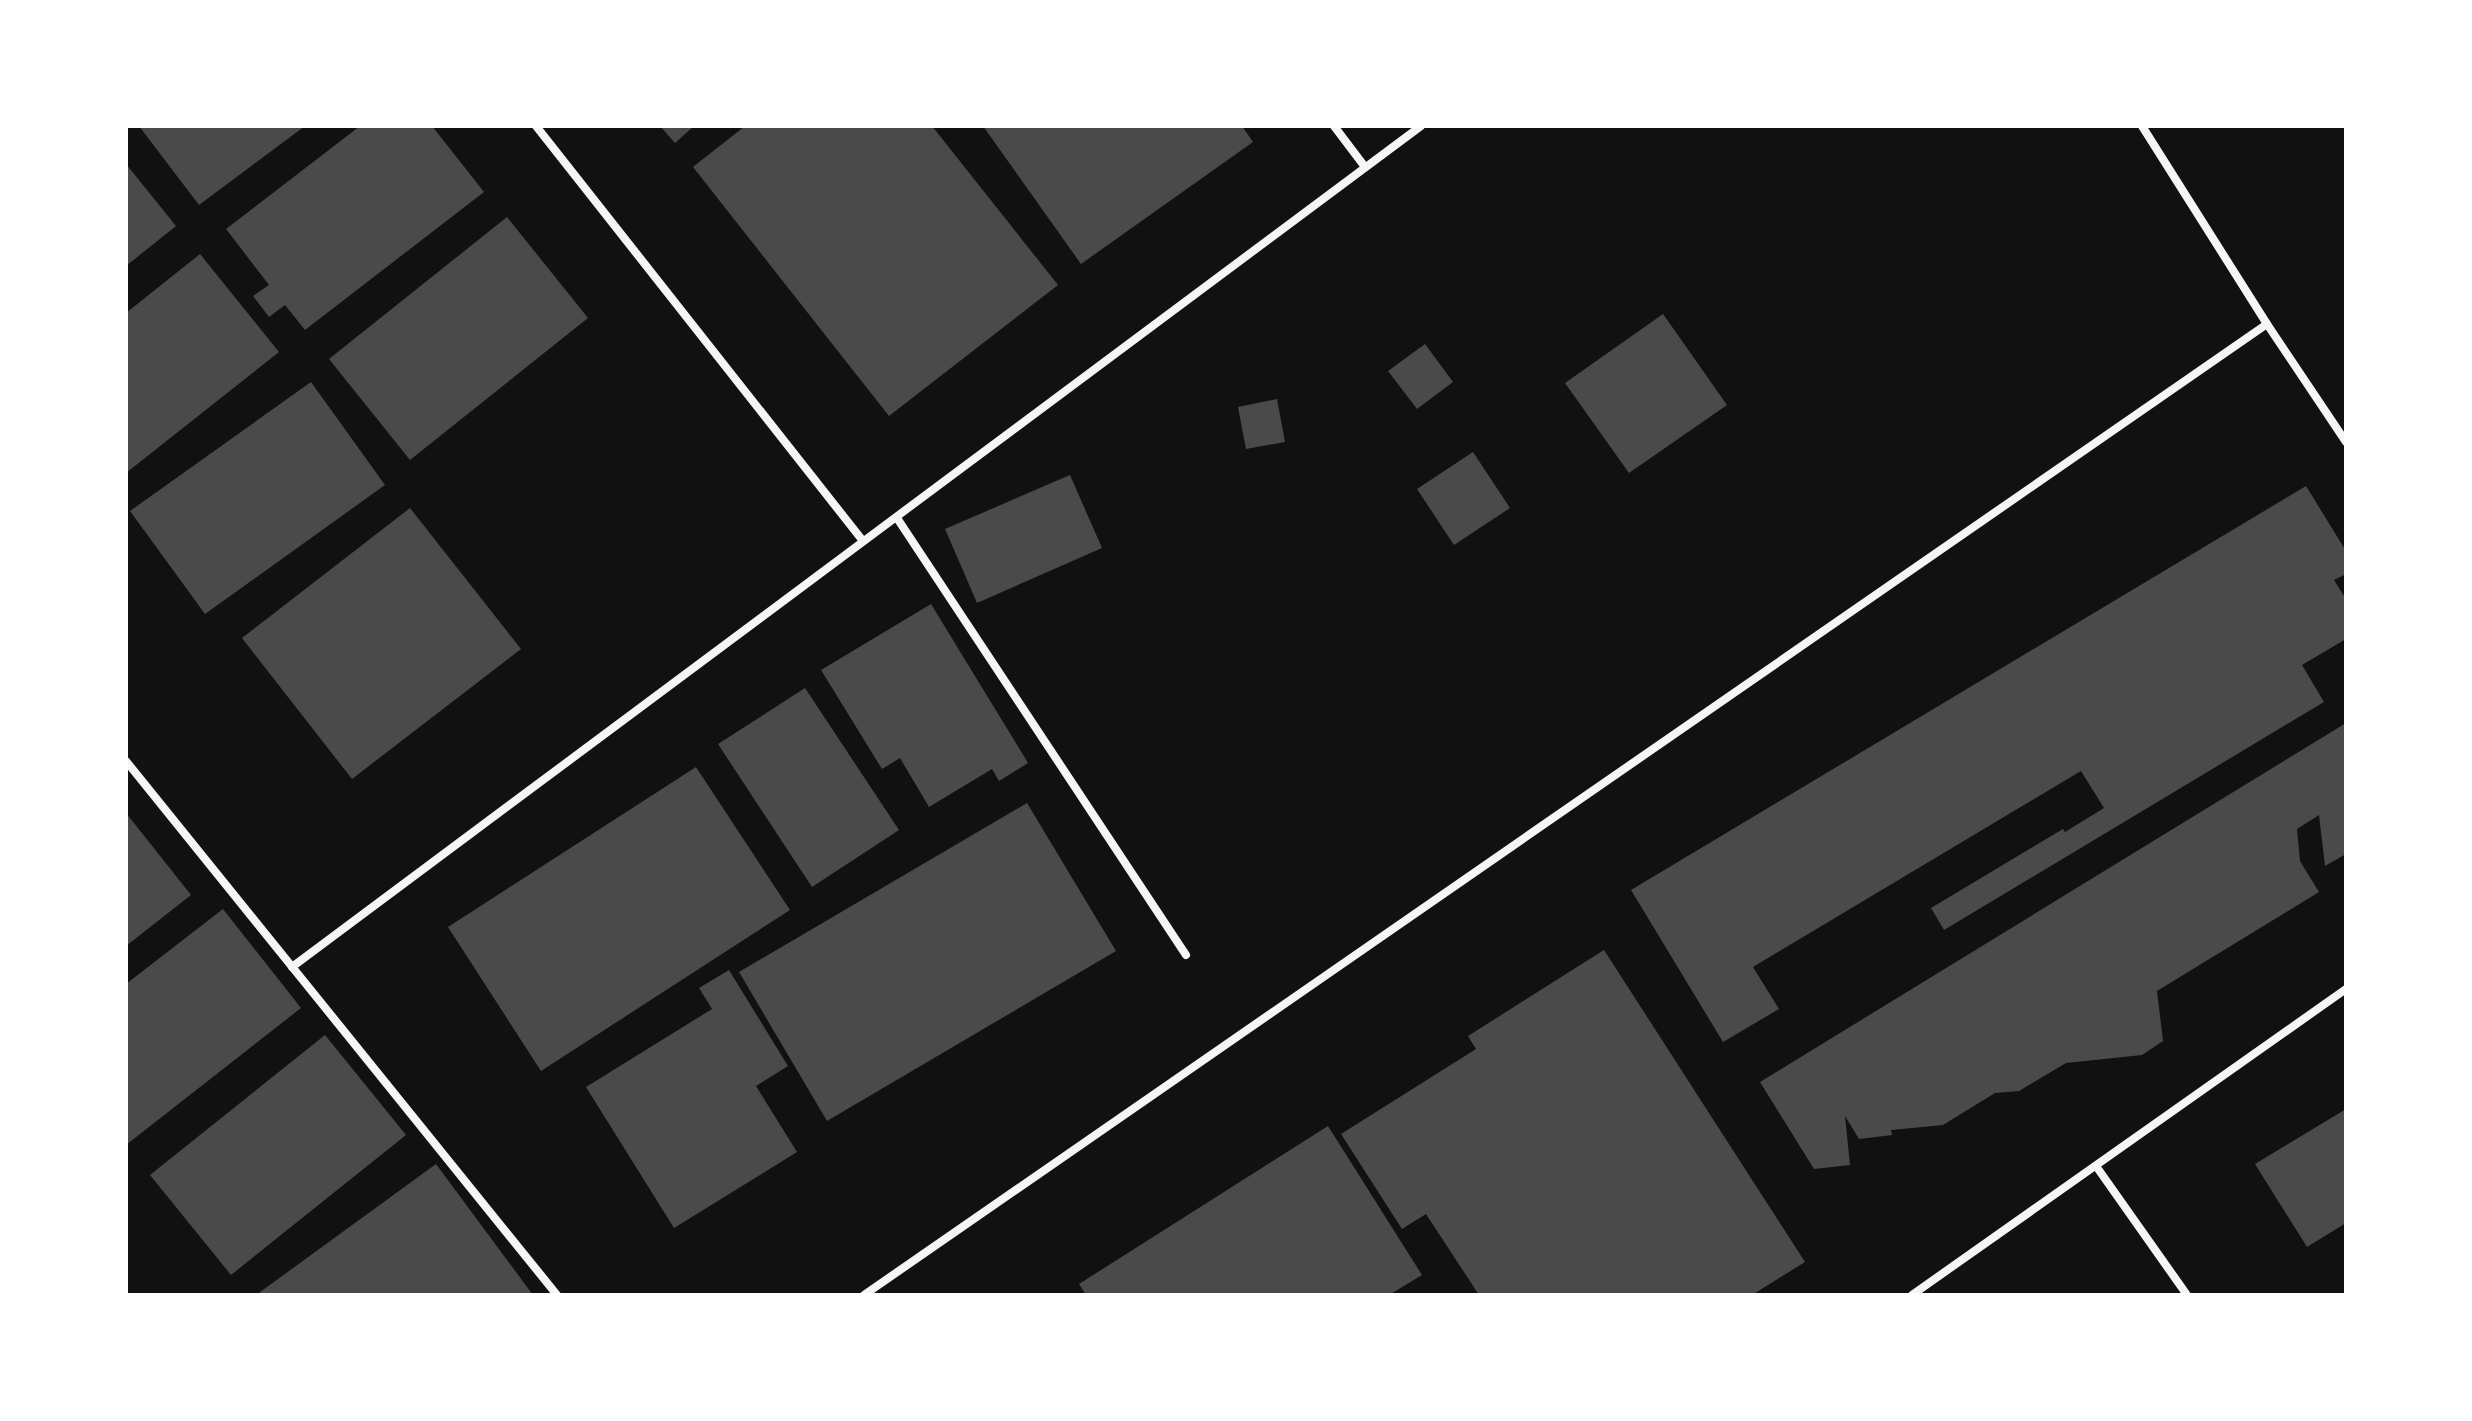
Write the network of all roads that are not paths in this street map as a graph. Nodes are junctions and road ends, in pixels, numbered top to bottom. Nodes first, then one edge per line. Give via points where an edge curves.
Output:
1 (536, 126) edge
2 (1334, 126) edge
3 (1421, 126) edge
4 (2142, 126) edge
5 (1365, 167) junction
6 (2267, 324) junction
7 (2346, 442) edge
8 (897, 518) junction
9 (863, 541) junction
10 (126, 761) edge
11 (1186, 955) dead end
12 (292, 967) junction
13 (2346, 989) edge
14 (2096, 1166) junction
15 (557, 1295) edge
16 (864, 1295) edge
17 (1912, 1295) edge
18 (2187, 1295) edge

1 - 9 street
2 - 5 street
3 - 5 street
4 - 6 street
5 - 8 street
6 - 7 street
6 - 16 street
8 - 9 street
8 - 11 street
9 - 12 street
10 - 12 street
12 - 15 street
13 - 14 street
14 - 17 street
14 - 18 street

